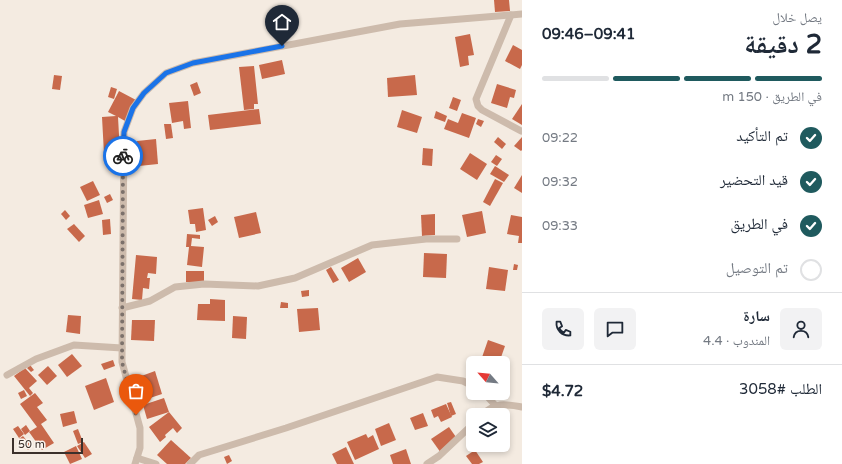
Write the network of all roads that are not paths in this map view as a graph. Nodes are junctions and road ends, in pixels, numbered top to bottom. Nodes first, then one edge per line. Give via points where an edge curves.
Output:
1 (522, 14) edge
2 (511, 15) junction
3 (521, 132) dead end
4 (457, 239) dead end
5 (122, 308) junction
6 (122, 348) junction
7 (7, 375) dead end
8 (466, 382) edge
9 (490, 400) edge
10 (495, 405) junction
11 (522, 407) edge
12 (491, 408) edge
13 (466, 431) edge
14 (136, 461) edge
15 (156, 464) edge
16 (190, 464) edge
17 (427, 464) edge

1 - 2 street
2 - 3 street via 476,99 482,110
2 - 5 street via 400,24 193,63 166,73 144,93 133,108 124,132
4 - 5 street via 426,239 372,245 295,278 258,286 204,284 175,288 150,301
5 - 6 street
6 - 7 street via 74,345 36,359
6 - 14 street via 122,362 140,428 140,448
8 - 16 street via 437,377 198,455
9 - 10 street
10 - 11 street
10 - 12 street
13 - 17 street
14 - 15 street

